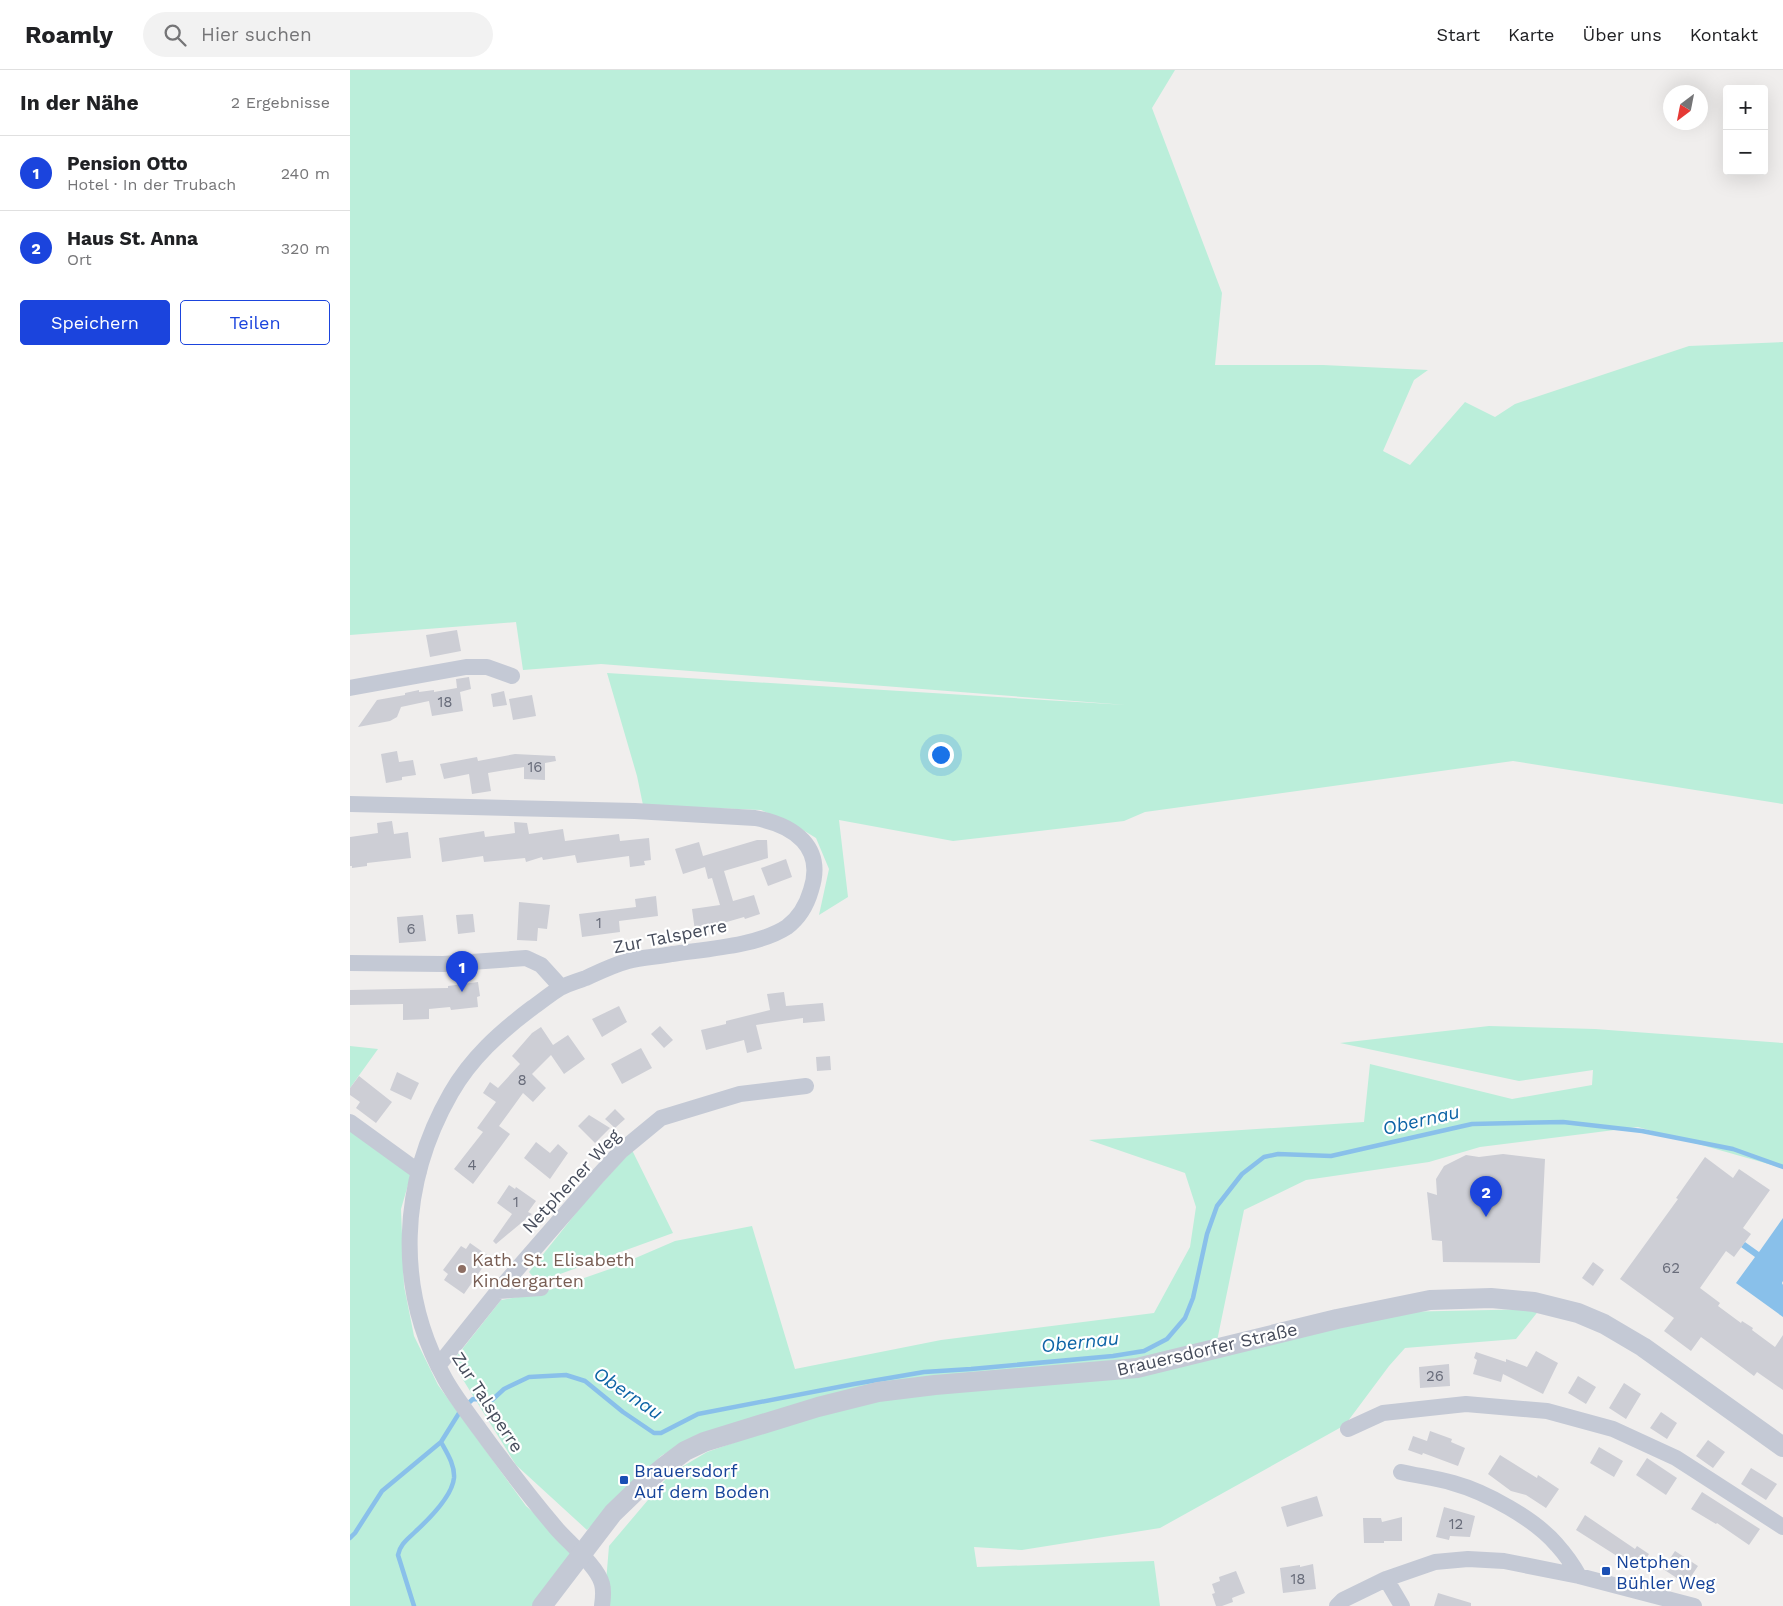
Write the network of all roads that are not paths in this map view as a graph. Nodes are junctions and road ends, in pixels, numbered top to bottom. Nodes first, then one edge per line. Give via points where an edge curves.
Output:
1 (512, 676) dead end
2 (350, 688) edge
3 (350, 804) edge
4 (350, 963) edge
5 (561, 987) junction
6 (806, 1086) dead end
7 (350, 1122) edge
8 (419, 1172) junction
9 (541, 1288) dead end
10 (498, 1291) junction
11 (438, 1366) junction
12 (1348, 1429) dead end
13 (1783, 1447) edge
14 (1401, 1472) dead end
15 (1783, 1527) edge
16 (581, 1556) junction
17 (1579, 1576) junction
18 (1386, 1579) junction
19 (542, 1606) edge
20 (602, 1606) edge
21 (1337, 1606) edge
22 (1402, 1606) edge
23 (1694, 1606) edge

1 - 2 street via 487,667 466,667
3 - 5 street, Zur Talsperre via 635,811 756,818 783,825 810,848 815,871 813,886 808,901 787,926 768,936 732,946 628,961
4 - 5 street via 443,964 526,958 541,965
5 - 8 street, Zur Talsperre via 510,1025 478,1055 452,1091 428,1142
6 - 10 street, Netphener Weg via 740,1094 661,1118 621,1151
7 - 8 street
8 - 11 street, Zur Talsperre via 408,1248 411,1280 420,1318
9 - 10 street
10 - 11 street, Netphener Weg
11 - 16 street, Zur Talsperre via 470,1417 529,1496
12 - 15 street via 1382,1413 1466,1404 1547,1411 1613,1429 1676,1458
13 - 16 street, Brauersdorfer Straße via 1643,1347 1578,1313 1534,1302 1491,1298 1430,1300 1337,1319 1137,1368 935,1384 878,1392 818,1407 704,1442 685,1451 620,1506
14 - 17 street via 1454,1483 1513,1510 1556,1543
16 - 19 street, Brauersdorfer Straße
16 - 20 street, Zur Talsperre via 600,1577
17 - 18 street via 1468,1559 1435,1562
17 - 23 street
18 - 21 street
18 - 22 street

